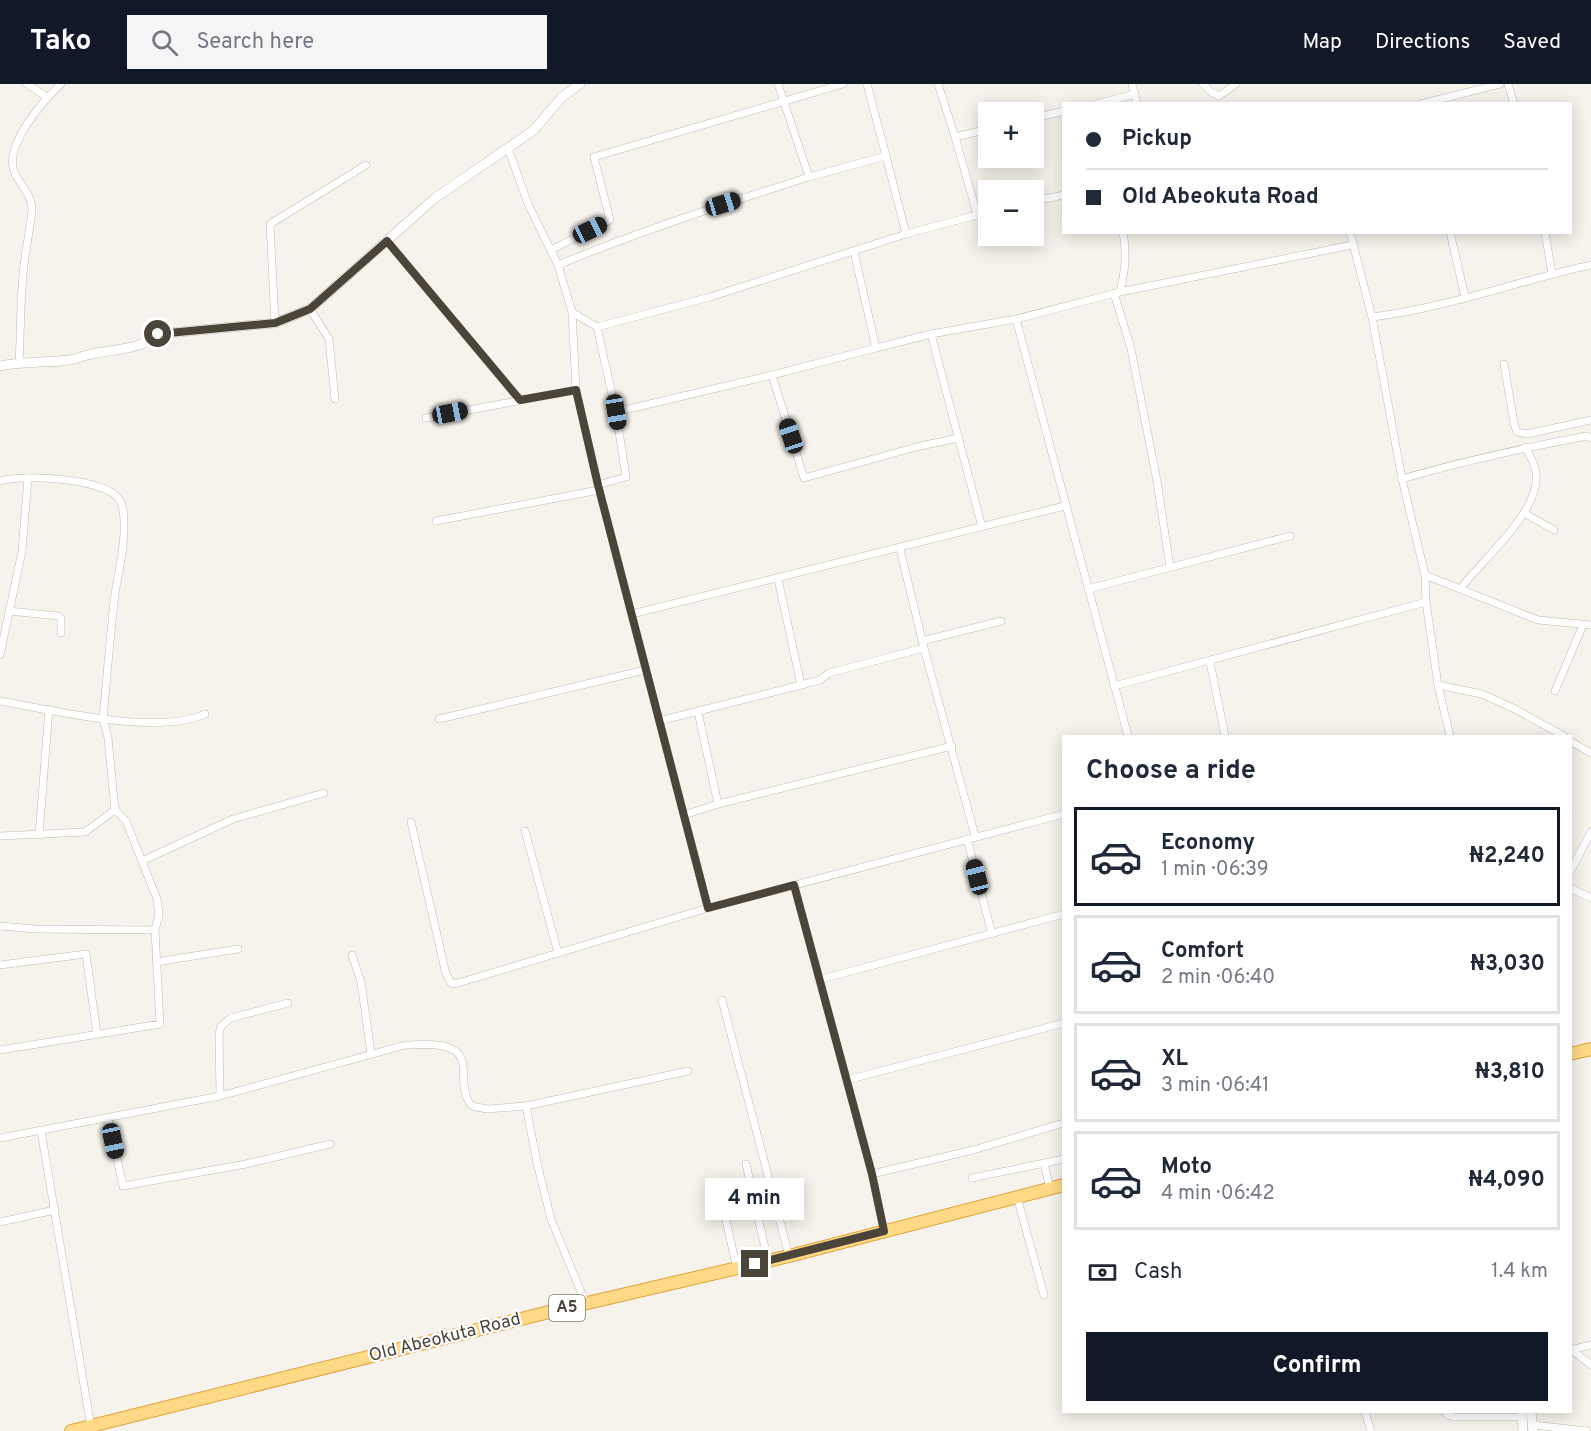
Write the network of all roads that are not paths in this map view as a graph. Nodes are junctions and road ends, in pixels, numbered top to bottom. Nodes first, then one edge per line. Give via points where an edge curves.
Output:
1 (27, 84) edge
2 (61, 84) edge
3 (568, 84) edge
4 (580, 84) edge
5 (778, 84) edge
6 (843, 84) edge
7 (867, 84) edge
8 (938, 84) edge
9 (1132, 84) edge
10 (1203, 84) edge
11 (1236, 84) edge
12 (1500, 84) edge
13 (1508, 84) edge
14 (1492, 85) edge
15 (1135, 94) junction
16 (47, 97) junction
17 (562, 97) junction
18 (1219, 100) edge
19 (785, 102) junction
20 (1104, 102) edge
21 (1137, 102) edge
22 (1428, 102) edge
23 (1513, 102) edge
24 (1062, 111) edge
25 (1044, 116) edge
26 (978, 131) edge
27 (955, 137) junction
28 (508, 148) junction
29 (885, 156) junction
30 (366, 165) dead end
31 (809, 177) junction
32 (1062, 195) edge
33 (1044, 199) edge
34 (977, 214) joint
35 (906, 234) junction
36 (1123, 234) edge
37 (1350, 234) edge
38 (1450, 234) edge
39 (1545, 234) edge
40 (387, 241) junction
41 (1352, 245) junction
42 (551, 250) junction
43 (854, 252) junction
44 (558, 265) junction
45 (1591, 265) edge
46 (1552, 274) junction
47 (1117, 292) junction
48 (1465, 297) junction
49 (310, 309) junction
50 (572, 312) junction
51 (1372, 317) junction
52 (1016, 320) junction
53 (275, 323) junction
54 (597, 327) junction
55 (931, 334) junction
56 (876, 348) junction
57 (19, 362) junction
58 (1504, 364) dead end
59 (0, 366) edge
60 (772, 375) junction
61 (576, 390) junction
62 (335, 399) dead end
63 (520, 400) junction
64 (616, 412) junction
65 (426, 418) dead end
66 (1591, 420) edge
67 (959, 438) junction
68 (1591, 438) edge
69 (1525, 447) junction
70 (28, 478) junction
71 (1402, 478) junction
72 (0, 481) edge
73 (598, 488) junction
74 (1065, 506) junction
75 (1524, 513) junction
76 (436, 521) dead end
77 (982, 527) junction
78 (1554, 530) dead end
79 (1290, 536) dead end
80 (900, 549) junction
81 (1170, 567) junction
82 (1425, 575) junction
83 (778, 579) junction
84 (1461, 588) junction
85 (1088, 589) junction
86 (1426, 602) junction
87 (9, 611) junction
88 (632, 614) junction
89 (1000, 621) dead end
90 (1587, 625) edge
91 (61, 633) dead end
92 (923, 645) junction
93 (0, 655) edge
94 (1210, 662) junction
95 (645, 670) junction
96 (801, 685) junction
97 (1438, 685) junction
98 (1114, 686) junction
99 (1556, 691) dead end
100 (0, 701) edge
101 (49, 709) junction
102 (698, 712) junction
103 (205, 714) dead end
104 (103, 718) junction
105 (439, 719) dead end
106 (659, 722) junction
107 (1128, 735) edge
108 (1225, 735) edge
109 (1450, 735) edge
110 (1562, 735) edge
111 (1572, 742) edge
112 (952, 746) junction
113 (1591, 753) edge
114 (324, 793) dead end
115 (718, 804) junction
116 (115, 810) junction
117 (684, 815) junction
118 (1062, 815) edge
119 (411, 822) dead end
120 (525, 831) dead end
121 (1591, 832) edge
122 (39, 835) junction
123 (0, 836) edge
124 (971, 838) junction
125 (142, 861) junction
126 (1572, 868) edge
127 (794, 885) junction
128 (1572, 889) edge
129 (1591, 898) edge
130 (708, 908) junction
131 (1062, 915) edge
132 (0, 926) edge
133 (155, 930) junction
134 (992, 934) junction
135 (238, 949) dead end
136 (558, 953) junction
137 (352, 955) dead end
138 (156, 962) junction
139 (0, 965) edge
140 (818, 980) junction
141 (722, 1000) dead end
142 (288, 1003) dead end
143 (1062, 1024) edge
144 (98, 1034) junction
145 (1591, 1049) edge
146 (0, 1050) edge
147 (371, 1053) junction
148 (1572, 1054) edge
149 (688, 1071) dead end
150 (847, 1080) junction
151 (220, 1096) junction
152 (526, 1106) junction
153 (108, 1118) junction
154 (1062, 1124) edge
155 (41, 1131) junction
156 (0, 1138) edge
157 (330, 1144) dead end
158 (1062, 1160) edge
159 (746, 1164) dead end
160 (1044, 1164) junction
161 (872, 1174) junction
162 (972, 1179) dead end
163 (750, 1184) junction
164 (1062, 1185) edge
165 (1050, 1188) junction
166 (1017, 1197) junction
167 (55, 1210) junction
168 (0, 1222) edge
169 (884, 1231) junction
170 (789, 1256) junction
171 (768, 1261) junction
172 (737, 1269) junction
173 (1044, 1295) dead end
174 (586, 1304) junction
175 (1591, 1346) edge
176 (1572, 1350) edge
177 (1572, 1351) edge
178 (1591, 1365) edge
179 (1365, 1413) edge
180 (1446, 1413) edge
181 (1531, 1413) edge
182 (1522, 1414) edge
183 (91, 1427) junction
184 (1533, 1428) edge
185 (71, 1431) edge
186 (1371, 1431) edge
187 (1523, 1431) edge
188 (1587, 1431) edge

1 - 16 street
2 - 16 street
3 - 17 street
4 - 17 street
5 - 19 street
6 - 19 street
7 - 29 street
8 - 27 street
9 - 15 street
10 - 18 street
11 - 18 street
12 - 14 street
13 - 23 street
14 - 22 street
15 - 20 street
15 - 21 street
16 - 57 street via 21,134 13,164 32,208 24,266
17 - 28 street via 542,123
19 - 31 street
19 - 42 street via 594,157 610,220
24 - 25 street
26 - 27 street
27 - 34 street
28 - 40 street via 435,198
28 - 42 street via 528,204
29 - 31 street
29 - 35 street
30 - 53 street via 270,224
31 - 44 street via 680,218
32 - 33 street
34 - 35 street
35 - 43 street
36 - 47 street via 1126,266
37 - 41 street
38 - 48 street
39 - 46 street
40 - 49 street
40 - 63 street
41 - 47 street
41 - 51 street
42 - 44 street
43 - 54 street
43 - 56 street
44 - 50 street
45 - 46 street
46 - 48 street
47 - 52 street
47 - 81 street via 1163,514
48 - 51 street
49 - 53 street
49 - 62 street via 329,339
50 - 54 street
50 - 61 street
51 - 71 street
52 - 55 street
52 - 74 street
53 - 57 street via 158,334 121,350 70,360
54 - 64 street
55 - 56 street
55 - 67 street
56 - 60 street
57 - 59 street
58 - 66 street via 1517,432 1527,434
60 - 64 street
60 - 67 street via 804,477
61 - 63 street
61 - 73 street
63 - 65 street
64 - 73 street via 626,477
67 - 77 street
68 - 69 street
69 - 71 street
69 - 75 street via 1537,476 1534,494
70 - 72 street
70 - 87 street via 22,551
70 - 104 street via 95,484 119,499 124,532
71 - 82 street
73 - 76 street
73 - 88 street
74 - 77 street
74 - 85 street
75 - 78 street
75 - 84 street
77 - 80 street
79 - 81 street
80 - 83 street
80 - 92 street
81 - 85 street
82 - 84 street
82 - 86 street
83 - 88 street
83 - 96 street
84 - 90 street via 1538,620
85 - 98 street
86 - 94 street
86 - 97 street
87 - 91 street via 58,616
87 - 93 street
88 - 95 street
89 - 92 street
90 - 99 street
92 - 96 street
92 - 112 street
94 - 98 street
94 - 108 street
95 - 105 street
95 - 106 street
96 - 102 street
97 - 109 street
97 - 110 street via 1482,694
98 - 107 street
100 - 101 street
101 - 104 street
101 - 122 street
102 - 106 street
102 - 115 street
103 - 104 street via 176,722
104 - 116 street
106 - 117 street
111 - 113 street
112 - 115 street
112 - 124 street
114 - 125 street via 233,819
115 - 117 street
116 - 122 street via 85,832
116 - 125 street via 126,821
117 - 130 street
118 - 124 street
119 - 136 street via 451,983
120 - 136 street
121 - 126 street
122 - 123 street
124 - 127 street
124 - 134 street
125 - 133 street via 157,899 159,915
127 - 130 street
127 - 140 street
128 - 129 street
130 - 136 street
131 - 134 street
132 - 133 street
133 - 138 street
134 - 140 street
135 - 138 street
137 - 147 street via 361,982
138 - 144 street via 160,1024
139 - 144 street via 86,954
140 - 150 street
141 - 170 street
142 - 151 street via 231,1018 221,1026
143 - 150 street
144 - 146 street
145 - 148 highway
147 - 151 street
147 - 152 street via 405,1046 436,1044 448,1048 461,1059 465,1094 472,1106
149 - 152 street
150 - 161 street
151 - 153 street
152 - 174 street via 551,1219
153 - 155 street
153 - 157 street via 123,1186
154 - 161 street
155 - 156 street
155 - 167 street
158 - 160 street
159 - 163 street
160 - 162 street
160 - 165 street
161 - 169 street
163 - 171 street
163 - 172 street via 720,1194
164 - 165 highway, Old Abeokuta Road / A5
165 - 166 highway, Old Abeokuta Road / A5
166 - 169 highway, Old Abeokuta Road / A5
166 - 173 street
167 - 168 street
167 - 183 street
169 - 170 highway, Old Abeokuta Road / A5
170 - 171 highway, Old Abeokuta Road / A5
171 - 172 highway, Old Abeokuta Road / A5
172 - 174 highway, Old Abeokuta Road / A5
174 - 183 highway, Old Abeokuta Road / A5
175 - 176 street
177 - 178 street
179 - 186 street
180 - 182 street via 1454,1417
181 - 184 street
182 - 187 street
183 - 185 highway, Old Abeokuta Road / A5
184 - 188 street

